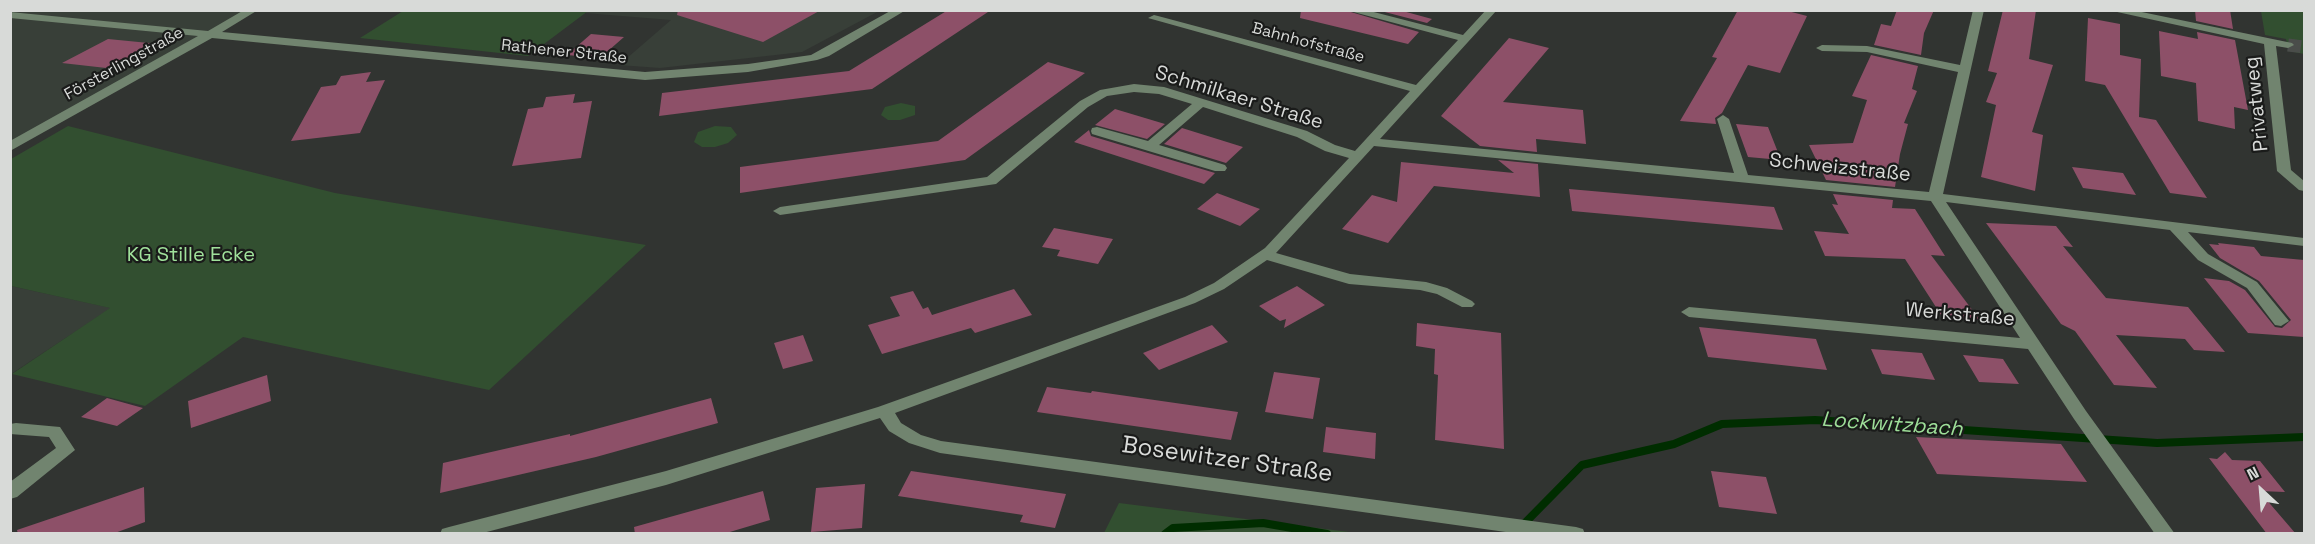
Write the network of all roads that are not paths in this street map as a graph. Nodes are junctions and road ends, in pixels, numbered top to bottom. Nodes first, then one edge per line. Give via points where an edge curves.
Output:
1 (254, 10) edge
2 (900, 10) edge
3 (1351, 10) edge
4 (1492, 10) edge
5 (1979, 10) edge
6 (2114, 10) edge
7 (10, 15) edge
8 (1154, 18) dead end
9 (213, 34) junction
10 (1467, 39) junction
11 (2270, 43) junction
12 (2288, 45) tunnel mouth
13 (1822, 48) dead end
14 (1965, 70) junction
15 (1419, 90) junction
16 (1201, 103) junction
17 (1723, 119) dead end
18 (1097, 131) dead end
19 (1371, 142) junction
20 (1150, 146) junction
21 (10, 147) edge
22 (1358, 156) junction
23 (1220, 168) dead end
24 (1742, 178) junction
25 (2304, 187) edge
26 (1935, 197) junction
27 (780, 211) dead end
28 (2174, 226) junction
29 (2304, 242) edge
30 (1265, 255) junction
31 (1467, 304) dead end
32 (1689, 312) dead end
33 (2281, 321) dead end
34 (2033, 344) junction
35 (884, 411) junction
36 (16, 429) dead end
37 (10, 492) edge
38 (1568, 532) edge
39 (449, 534) edge
40 (2166, 534) edge

1 - 9 street, Försterlingstraße
2 - 9 street, Rathener Straße via 813,58 679,75 606,74
3 - 10 street
4 - 10 street
5 - 14 street
6 - 11 street
7 - 9 street, Rathener Straße
8 - 15 street, Bahnhofstraße
9 - 21 street, Försterlingstraße
10 - 15 street
11 - 12 street
11 - 25 street, Privatweg via 2284,171
13 - 14 street via 1867,48
14 - 26 street
15 - 19 street
16 - 20 street
16 - 22 street, Schmilkaer Straße
16 - 27 street, Schmilkaer Straße via 1160,90 1118,89 1084,104 991,181
17 - 24 street
18 - 20 street
19 - 22 street
19 - 24 street, Schweizstraße
20 - 23 street
22 - 30 street
24 - 26 street, Schweizstraße
26 - 28 street, Schweizstraße
26 - 34 street
28 - 29 street, Schweizstraße
28 - 33 street via 2203,258 2252,285
30 - 31 street via 1349,279 1421,285
30 - 35 street via 1190,300
32 - 34 street, Werkstraße
34 - 40 street, Werkstraße
35 - 38 street, Bosewitzer Straße via 895,427 940,447
35 - 39 street via 666,478
36 - 37 street via 54,431 66,450

